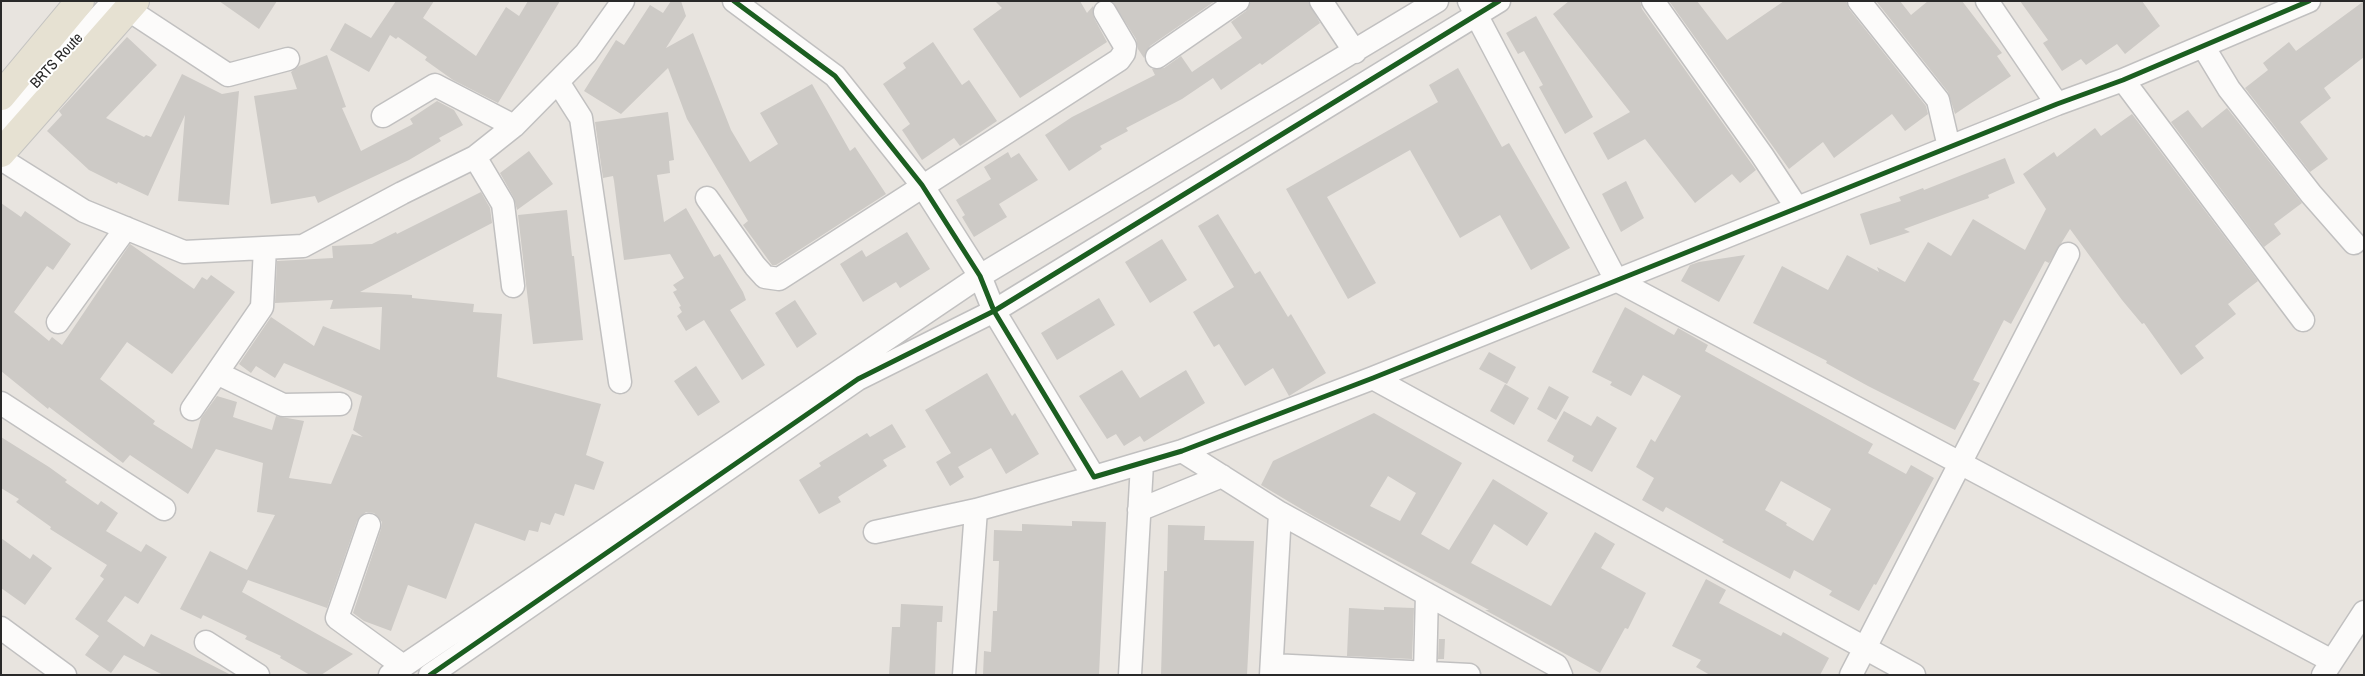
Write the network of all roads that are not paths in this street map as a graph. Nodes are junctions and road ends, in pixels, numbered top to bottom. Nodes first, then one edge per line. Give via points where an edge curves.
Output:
1 (80, 1) edge
2 (623, 1) edge
3 (734, 1) edge
4 (1238, 1) edge
5 (1321, 1) edge
6 (1436, 1) edge
7 (1500, 1) edge
8 (1653, 1) edge
9 (1859, 1) edge
10 (1987, 1) edge
11 (2309, 1) edge
12 (126, 4) edge
13 (1472, 8) edge
14 (1105, 12) dead end
15 (2203, 46) junction
16 (1355, 52) junction
17 (1157, 58) dead end
18 (288, 59) dead end
19 (2123, 80) junction
20 (558, 82) junction
21 (1, 96) edge
22 (2057, 104) junction
23 (383, 116) dead end
24 (1, 122) edge
25 (514, 126) junction
26 (1950, 147) junction
27 (1, 153) edge
28 (475, 157) junction
29 (1, 159) edge
30 (922, 185) junction
31 (708, 198) dead end
32 (1797, 208) junction
33 (126, 228) junction
34 (2354, 243) dead end
35 (265, 248) junction
36 (2068, 254) dead end
37 (980, 276) junction
38 (1616, 280) junction
39 (513, 286) dead end
40 (994, 311) junction
41 (2303, 320) dead end
42 (58, 322) dead end
43 (217, 373) junction
44 (1373, 378) junction
45 (620, 382) dead end
46 (1, 403) edge
47 (340, 404) dead end
48 (192, 409) dead end
49 (1182, 451) junction
50 (1960, 463) junction
51 (1142, 464) junction
52 (1222, 476) junction
53 (1094, 477) junction
54 (164, 509) dead end
55 (976, 510) junction
56 (1139, 510) junction
57 (1280, 513) junction
58 (369, 525) dead end
59 (875, 532) dead end
60 (1427, 594) junction
61 (2364, 612) edge
62 (1, 628) edge
63 (206, 642) dead end
64 (1865, 648) junction
65 (2328, 668) edge
66 (396, 670) edge
67 (1272, 670) edge
68 (1425, 673) junction
69 (65, 675) edge
70 (258, 675) edge
71 (430, 675) edge
72 (964, 675) edge
73 (1130, 675) edge
74 (1469, 675) edge
75 (1561, 675) edge
76 (1851, 675) edge
77 (1914, 675) edge

1 - 21 main road
2 - 20 street via 586,53
3 - 30 street via 835,76
4 - 17 street
5 - 16 street
6 - 16 street
7 - 13 street
8 - 32 street
9 - 26 street via 1938,100
10 - 22 street
11 - 15 street
12 - 18 street via 228,75
12 - 24 street, BRTS Route
12 - 27 main road
13 - 38 street
13 - 40 street
14 - 30 street via 1125,46 1119,60
15 - 19 street
15 - 34 street via 2228,89
16 - 37 street
19 - 22 street
19 - 41 street
20 - 25 street
20 - 45 street via 581,118
22 - 26 street
23 - 25 street via 435,85
25 - 28 street
26 - 32 street
28 - 35 street via 303,246
28 - 39 street via 503,204
29 - 33 street via 84,211
30 - 31 street via 779,279 765,277 754,266
30 - 37 street
32 - 38 street
33 - 35 street via 184,252
33 - 42 street
35 - 43 street via 262,308
36 - 50 street
37 - 40 street
37 - 66 street
38 - 44 street
38 - 50 street
40 - 53 street
40 - 71 street via 858,378
43 - 47 street via 284,405
43 - 48 street
44 - 49 street
44 - 64 street
46 - 54 street
49 - 51 street
49 - 52 street
50 - 64 street
50 - 65 street
51 - 53 street
51 - 56 street
52 - 56 street
52 - 57 street
53 - 55 street
55 - 59 street
55 - 72 street
56 - 73 street
57 - 60 street
57 - 67 street
58 - 66 street via 337,618
60 - 68 street
60 - 75 street via 1556,666
61 - 65 street
62 - 69 street
63 - 70 street
64 - 76 street
64 - 77 street
67 - 68 street
68 - 74 street

